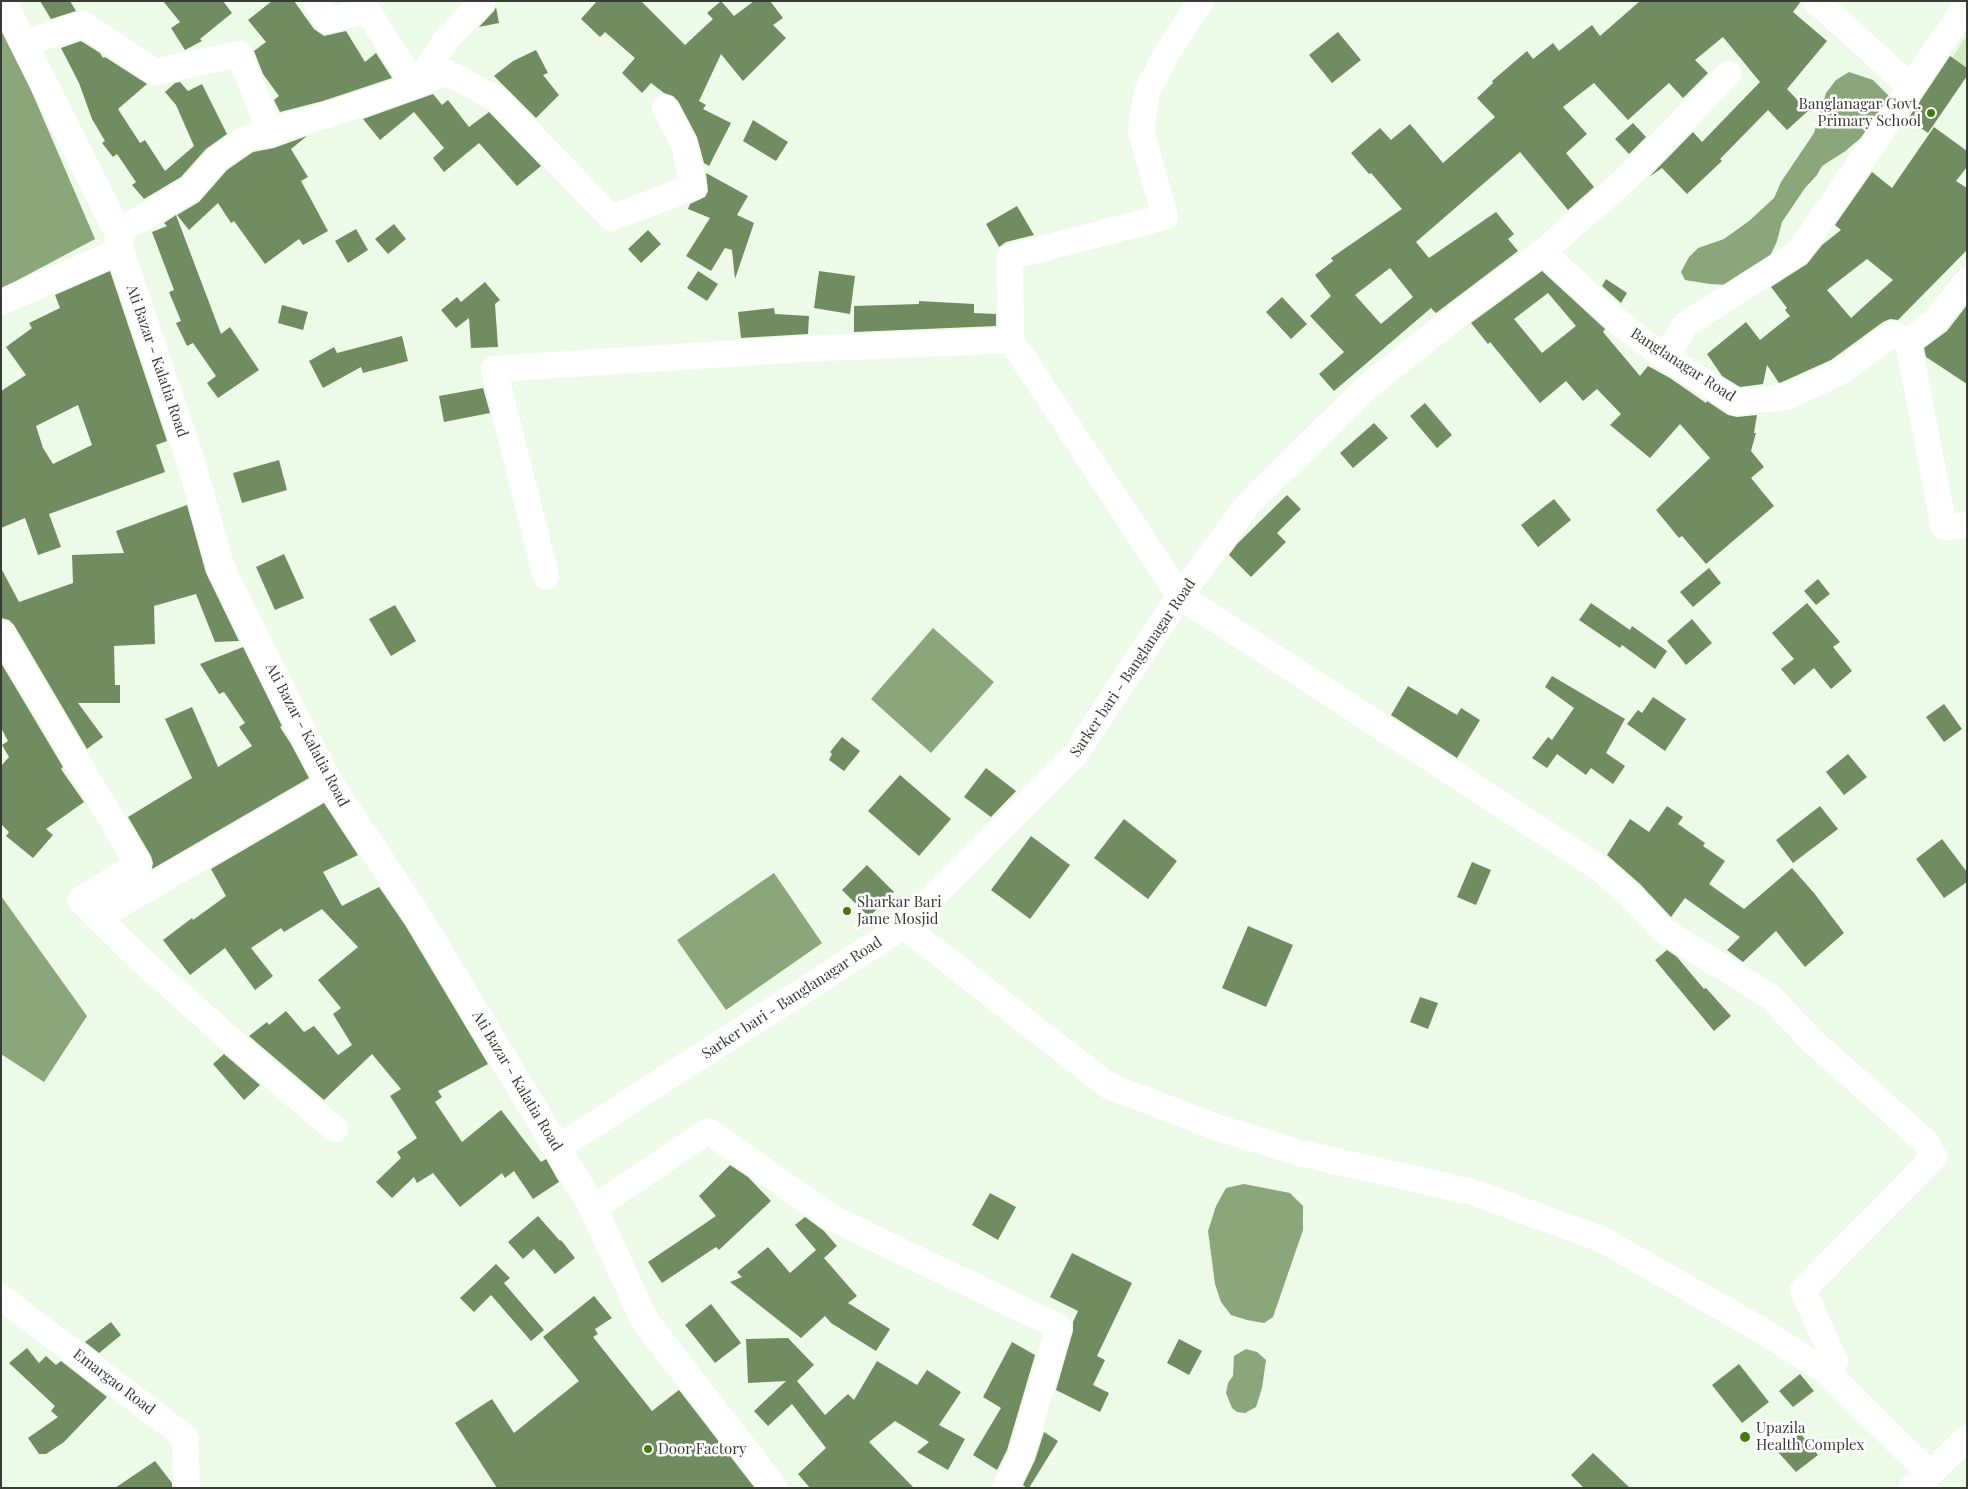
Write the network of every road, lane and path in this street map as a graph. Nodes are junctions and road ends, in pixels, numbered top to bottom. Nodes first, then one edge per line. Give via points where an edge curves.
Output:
1 (2, 1) edge
2 (316, 1) edge
3 (483, 1) edge
4 (1201, 1) edge
5 (1816, 1) edge
6 (1967, 5) edge
7 (23, 44) junction
8 (1728, 74) dead end
9 (415, 86) junction
10 (1911, 88) junction
11 (665, 108) dead end
12 (271, 133) junction
13 (119, 242) junction
14 (1543, 252) junction
15 (1967, 281) edge
16 (1, 302) edge
17 (1011, 340) junction
18 (1908, 342) junction
19 (1665, 357) junction
20 (1967, 525) edge
21 (546, 576) dead end
22 (1180, 596) junction
23 (1, 633) edge
24 (329, 783) junction
25 (97, 918) junction
26 (904, 926) junction
27 (335, 1129) dead end
28 (557, 1148) junction
29 (593, 1208) junction
30 (1, 1297) edge
31 (1827, 1372) junction
32 (1967, 1438) edge
33 (1920, 1481) edge
34 (187, 1488) edge
35 (774, 1488) edge
36 (1005, 1488) edge

1 - 7 main road, Ati Bazar - Kalatia Road
2 - 9 street via 327,21 367,10
3 - 9 street via 445,41
4 - 17 street via 1147,91 1141,132 1165,217 1010,257
5 - 10 street
6 - 10 street
7 - 12 street via 83,24 155,72 239,54
7 - 13 main road, Ati Bazar - Kalatia Road
8 - 14 street via 1627,178
9 - 11 street via 446,72 498,100 611,218 694,187 684,144
9 - 12 street
10 - 19 street via 1799,252 1686,324
12 - 13 street via 247,138 218,159 191,189
13 - 16 street
13 - 24 main road, Ati Bazar - Kalatia Road via 191,462 220,566
14 - 19 street, Banglanagar Road via 1623,326
14 - 22 street, Sarker bari - Banglanagar Road via 1368,386 1249,503
15 - 18 street via 1935,321
17 - 21 street via 801,349 494,369
17 - 22 street
18 - 19 street, Banglanagar Road via 1892,334 1839,373 1786,397 1736,402
18 - 20 street via 1944,527
22 - 26 street, Sarker bari - Banglanagar Road via 1075,755
22 - 31 street via 1599,868 1664,931 1771,997 1810,1039 1925,1141 1934,1157 1803,1290 1835,1361
23 - 25 street via 138,864 80,900
24 - 25 street
24 - 28 main road, Ati Bazar - Kalatia Road via 418,917
25 - 27 street via 250,1058
26 - 28 street, Sarker bari - Banglanagar Road
26 - 31 street via 1106,1085 1216,1127 1300,1153 1472,1192 1601,1238 1763,1331
28 - 29 main road, Ati Bazar - Kalatia Road
29 - 35 main road, Ati Bazar - Kalatia Road via 645,1321
29 - 36 street via 708,1131 832,1218 1059,1327 1021,1456
30 - 34 street, Emargao Road via 185,1437
31 - 33 street
32 - 33 street

